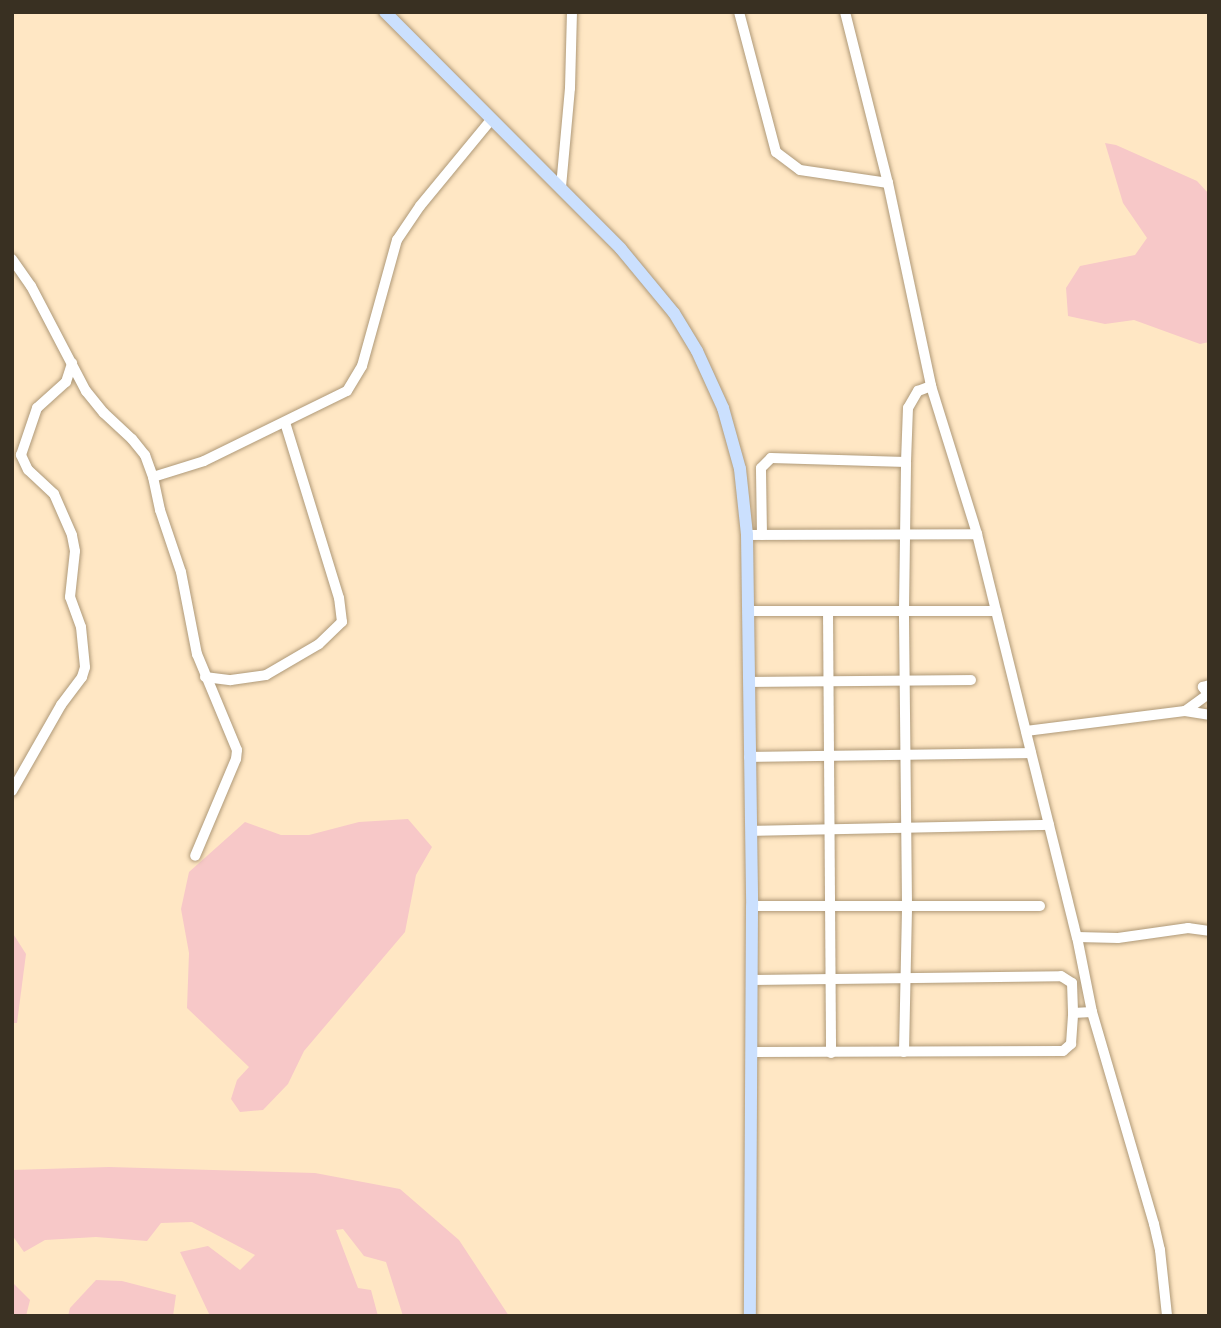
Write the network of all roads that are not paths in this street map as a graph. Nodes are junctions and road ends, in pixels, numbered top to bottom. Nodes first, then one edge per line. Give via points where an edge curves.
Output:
1 (385, 12) edge
2 (572, 12) edge
3 (739, 12) edge
4 (845, 12) edge
5 (490, 121) junction
6 (888, 183) junction
7 (561, 187) junction
8 (12, 259) edge
9 (72, 363) junction
10 (931, 386) junction
11 (285, 424) junction
12 (906, 462) junction
13 (153, 477) junction
14 (905, 534) junction
15 (977, 534) junction
16 (747, 535) junction
17 (762, 535) junction
18 (904, 610) junction
19 (748, 611) junction
20 (828, 611) junction
21 (996, 611) junction
22 (205, 677) junction
23 (971, 680) dead end
24 (828, 681) junction
25 (905, 681) junction
26 (749, 682) junction
27 (1209, 685) edge
28 (1185, 711) junction
29 (1209, 715) edge
30 (1026, 731) junction
31 (1031, 753) junction
32 (905, 756) junction
33 (749, 757) junction
34 (828, 757) junction
35 (12, 790) edge
36 (1049, 825) junction
37 (830, 830) junction
38 (907, 830) junction
39 (751, 831) junction
40 (195, 856) dead end
41 (907, 904) junction
42 (752, 906) junction
43 (830, 906) junction
44 (1040, 906) dead end
45 (1209, 932) edge
46 (1077, 937) junction
47 (906, 978) junction
48 (752, 979) junction
49 (828, 979) junction
50 (1092, 1012) junction
51 (1073, 1013) junction
52 (752, 1052) junction
53 (904, 1052) junction
54 (831, 1053) junction
55 (750, 1316) edge
56 (1167, 1316) edge

1 - 5 main road
2 - 7 street
3 - 6 street via 776,152 800,170
4 - 6 street
5 - 7 main road
5 - 11 street via 397,240 354,384
6 - 10 street
7 - 16 main road via 674,313 697,351 723,408 736,457
8 - 9 street
9 - 13 street via 92,399 145,455
9 - 35 street via 66,382 37,408 20,455 28,470 54,494 72,536 70,597 81,627 85,667
10 - 12 street via 918,391 908,408
10 - 15 street
11 - 13 street via 204,461
11 - 22 street via 339,598 342,622 319,644 266,675 231,680
12 - 14 street
12 - 17 street via 771,458 761,468
13 - 22 street
14 - 15 street
14 - 17 street
14 - 18 street
15 - 21 street
16 - 17 street
16 - 19 main road
18 - 20 street
18 - 21 street
18 - 25 street
19 - 20 street
19 - 26 main road
20 - 24 street
21 - 30 street
22 - 40 street via 237,750
23 - 25 street
24 - 25 street
24 - 26 street
24 - 34 street
25 - 32 street
26 - 33 main road
27 - 28 street via 1203,687 1208,694
28 - 29 street
28 - 30 street
30 - 31 street
31 - 32 street
31 - 36 street
32 - 34 street
32 - 38 street
33 - 34 street
33 - 39 main road
34 - 37 street
36 - 38 street
36 - 46 street
37 - 38 street
37 - 39 street
37 - 43 street
38 - 41 street
39 - 42 main road
41 - 43 street
41 - 44 street
41 - 47 street
42 - 43 street
42 - 48 main road
43 - 49 street
45 - 46 street via 1188,929 1118,938
46 - 50 street
47 - 49 street
47 - 51 street via 1061,976 1072,983
47 - 53 street
48 - 49 street
48 - 52 main road
49 - 54 street
50 - 51 street
50 - 56 street via 1154,1224
51 - 53 street via 1071,1044 1063,1051
52 - 54 street
52 - 55 main road
53 - 54 street

